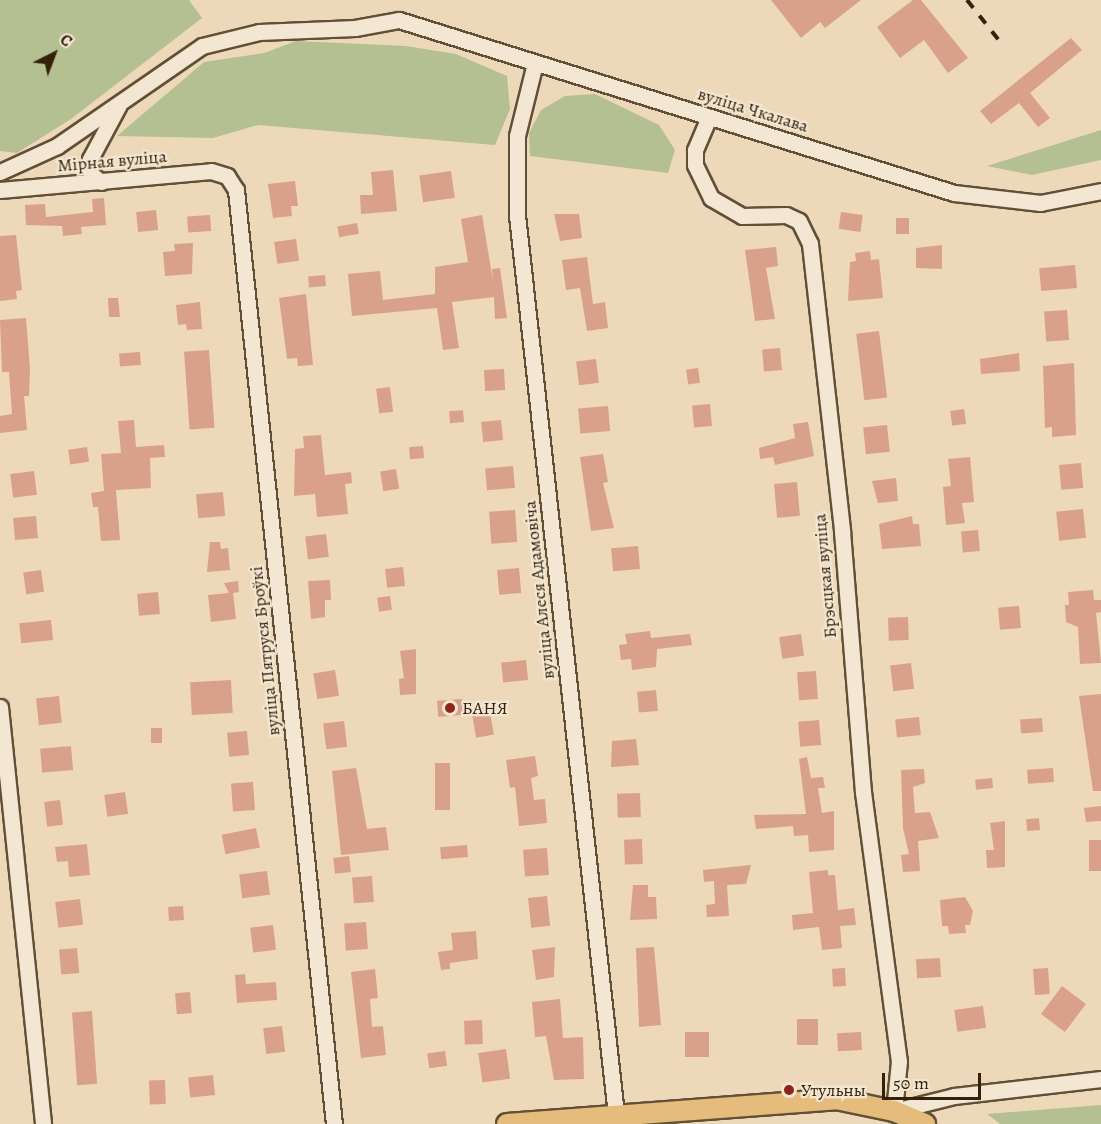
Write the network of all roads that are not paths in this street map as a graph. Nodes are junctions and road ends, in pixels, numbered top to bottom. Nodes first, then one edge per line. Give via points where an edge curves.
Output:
1 (536, 63) junction
2 (123, 97) junction
3 (709, 117) junction
4 (0, 172) edge
5 (227, 176) joint
6 (100, 182) junction
7 (0, 190) edge
8 (1101, 191) edge
9 (0, 707) edge
10 (1101, 1079) edge
11 (894, 1111) junction
12 (616, 1114) junction
13 (43, 1124) edge
14 (334, 1124) edge
15 (507, 1124) edge
16 (924, 1124) edge

1 - 2 street, вуліца Чкалава via 399,21 238,36 185,55
1 - 3 street, вуліца Чкалава
1 - 12 street, вуліца Алеся Адамовіча via 517,136 518,215
2 - 4 street via 57,146
2 - 6 street via 90,159 91,174
3 - 8 street, вуліца Чкалава via 954,193 1041,203
3 - 11 street, Брэсцкая вуліца via 695,150 695,165 711,198 742,216 786,215 799,221 810,244 842,531 863,792 899,1061
5 - 6 street, Мірная вуліца via 211,171
5 - 14 street, вуліца Пятруся Броўкі via 237,190
6 - 7 street, Мірная вуліца
9 - 13 street
10 - 11 street via 954,1096
11 - 12 main road via 836,1099
11 - 16 main road
12 - 15 main road

